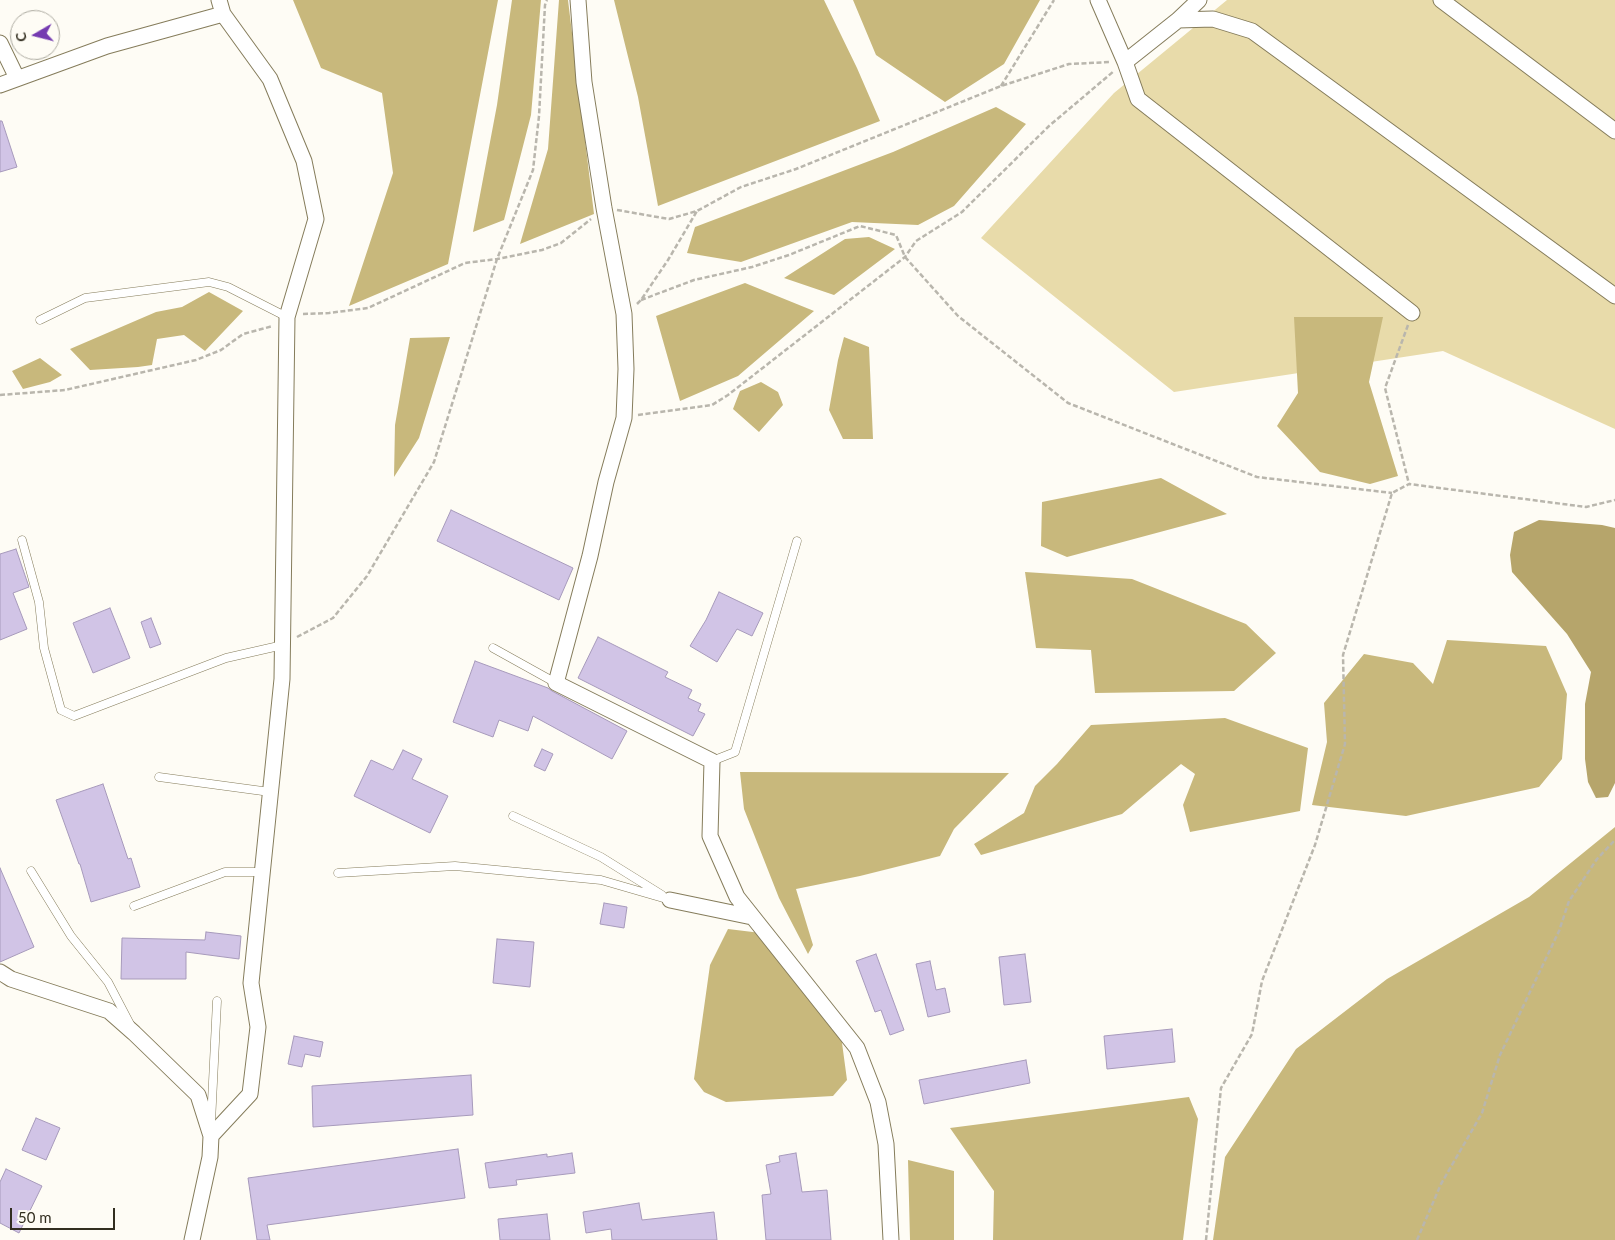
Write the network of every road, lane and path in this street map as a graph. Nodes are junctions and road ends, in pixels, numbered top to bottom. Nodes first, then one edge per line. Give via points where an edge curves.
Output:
1 (547, 0) edge
2 (578, 0) edge
3 (1054, 0) edge
4 (1098, 0) edge
5 (1199, 0) edge
6 (1441, 0) edge
7 (221, 7) edge
8 (1178, 20) junction
9 (0, 43) edge
10 (1126, 62) junction
11 (17, 78) junction
12 (0, 85) edge
13 (1001, 86) junction
14 (1615, 131) edge
15 (604, 208) junction
16 (697, 211) junction
17 (905, 257) junction
18 (497, 259) junction
19 (1615, 296) edge
20 (641, 300) junction
21 (1412, 313) joint
22 (624, 314) junction
23 (287, 317) junction
24 (40, 320) dead end
25 (0, 395) edge
26 (624, 418) junction
27 (1409, 484) junction
28 (1392, 494) junction
29 (1615, 500) edge
30 (22, 540) dead end
31 (797, 541) dead end
32 (283, 645) junction
33 (493, 648) dead end
34 (556, 683) junction
35 (712, 761) junction
36 (160, 777) dead end
37 (270, 792) junction
38 (513, 816) dead end
39 (1615, 840) edge
40 (31, 871) dead end
41 (262, 872) junction
42 (338, 872) dead end
43 (670, 900) junction
44 (134, 906) dead end
45 (752, 917) junction
46 (0, 972) edge
47 (217, 1000) dead end
48 (134, 1033) junction
49 (211, 1136) junction
50 (192, 1240) edge
51 (891, 1240) edge
52 (1206, 1240) edge
53 (1418, 1240) edge

1 - 18 path via 533,170
2 - 15 street via 584,82
3 - 13 path
4 - 10 street
5 - 8 street
6 - 14 street
7 - 11 street
7 - 23 street via 270,79 304,161 316,218
8 - 10 street
8 - 19 street via 1213,19 1252,31
9 - 11 street
10 - 13 path via 1069,64
10 - 17 path via 1049,126 962,212 916,241
10 - 21 street via 1138,99
11 - 12 street
13 - 16 path via 796,169 742,187
15 - 16 path via 669,219
15 - 18 path via 561,243
15 - 22 street
16 - 20 path
17 - 20 path via 896,235 860,226 789,255 694,280
17 - 26 path via 712,405
17 - 28 path via 958,316 1068,403 1257,477
18 - 23 path via 465,263 368,308
18 - 32 path via 434,462 367,576 333,618
20 - 22 path
21 - 27 path via 1385,388
22 - 26 street
23 - 24 lane via 228,286 210,282 85,298
23 - 25 path via 276,326 243,334 221,350 196,360 65,390
23 - 32 street
26 - 34 street
27 - 28 path
27 - 29 path via 1586,507
28 - 52 path via 1343,655 1345,744 1315,845 1262,981 1252,1034 1221,1088
30 - 32 lane via 39,602 44,648 60,710 74,716 226,658
31 - 35 lane via 735,752
32 - 37 street
33 - 34 lane
34 - 35 street
35 - 45 street via 710,836 737,897
36 - 37 lane
37 - 41 street
38 - 43 lane via 601,857
39 - 53 path via 1597,859 1569,901 1547,958 1500,1055 1482,1113 1441,1184
40 - 48 lane via 71,936 108,982
41 - 44 lane via 225,872
41 - 49 street via 251,983 258,1027 250,1094
42 - 43 lane via 455,866 601,880
43 - 45 street
45 - 51 street via 857,1048 878,1102 886,1144
46 - 48 street via 11,979 109,1011
47 - 49 lane
48 - 49 street via 198,1095
49 - 50 street via 210,1158

